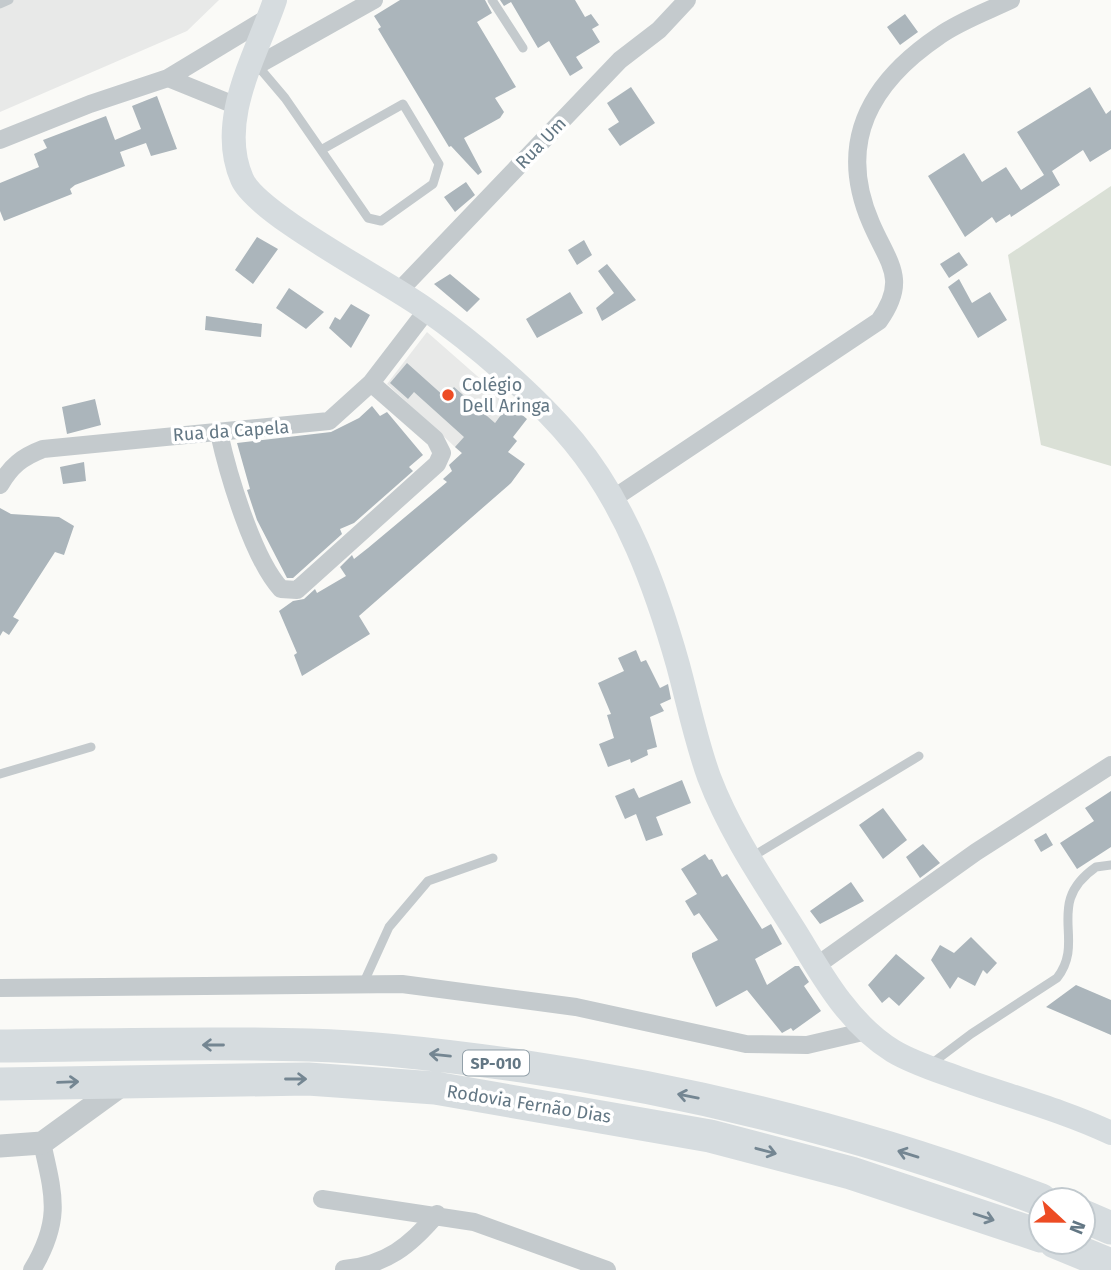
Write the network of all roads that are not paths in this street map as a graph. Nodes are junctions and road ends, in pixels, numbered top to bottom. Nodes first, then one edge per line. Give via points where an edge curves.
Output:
1 (9, 0) edge
2 (374, 0) edge
3 (492, 0) edge
4 (687, 0) edge
5 (1011, 0) edge
6 (0, 4) edge
7 (272, 8) edge
8 (523, 48) dead end
9 (252, 68) junction
10 (168, 78) junction
11 (237, 106) junction
12 (0, 140) edge
13 (321, 150) junction
14 (399, 291) junction
15 (427, 310) junction
16 (371, 383) junction
17 (219, 433) junction
18 (0, 485) edge
19 (614, 498) junction
20 (91, 747) dead end
21 (919, 756) dead end
22 (1111, 765) edge
23 (0, 774) edge
24 (493, 858) dead end
25 (750, 858) junction
26 (1111, 866) edge
27 (816, 966) junction
28 (364, 982) junction
29 (0, 988) edge
30 (867, 1031) junction
31 (0, 1046) edge
32 (927, 1067) junction
33 (129, 1080) junction
34 (0, 1084) edge
35 (1111, 1133) edge
36 (42, 1143) junction
37 (0, 1146) edge
38 (1027, 1195) edge
39 (322, 1199) dead end
40 (437, 1214) junction
41 (1027, 1233) edge
42 (1062, 1256) edge
43 (1088, 1256) edge
44 (1111, 1265) edge
45 (344, 1269) edge
46 (32, 1270) edge
47 (607, 1270) edge
48 (1077, 1270) edge

1 - 6 lane
2 - 9 street
3 - 8 lane
4 - 14 street, Rua Um via 659,30 620,60
5 - 19 street via 940,35 893,73 867,112 860,132 857,171 870,220 896,281 879,321
7 - 9 main road
7 - 10 street
9 - 11 main road
9 - 13 lane via 285,98
10 - 11 street
10 - 12 street
11 - 14 main road via 235,150 242,178 252,194 262,205
13 - 13 lane via 368,218 381,221 433,184 439,164 403,104
14 - 15 main road
15 - 16 street, Rua da Capela
15 - 19 main road via 531,396 572,440
16 - 17 street, Rua da Capela via 329,422
16 - 17 street via 435,439 442,453 437,464 297,590 281,589 271,578 248,525
17 - 18 street, Rua da Capela via 43,449 17,462
19 - 25 main road via 654,592 708,773 729,826
20 - 23 lane
21 - 25 lane
22 - 27 street via 976,852
24 - 28 lane via 428,881 389,927
25 - 27 main road
26 - 32 lane via 1096,867 1071,891 1066,911 1068,953 1057,978
27 - 30 main road
28 - 29 street
28 - 30 street via 441,987 576,1007 746,1044 807,1045
30 - 32 main road
38 -> 31 highway, Rodovia Fernão Dias / SP-010 via 974,1174 821,1129 715,1101 569,1073 440,1055 310,1045
32 - 35 main road
34 -> 33 highway, Rodovia Fernão Dias / SP-010
33 - 36 street
33 -> 41 highway, Rodovia Fernão Dias / SP-010 via 309,1079 435,1088 561,1108 710,1136 851,1173
36 - 37 street
36 - 46 street via 55,1200 50,1231
39 - 40 street
40 - 45 street via 393,1256
40 - 47 street via 500,1230
42 - 48 highway
43 - 44 highway, Rodovia Fernão Dias / SP-010

